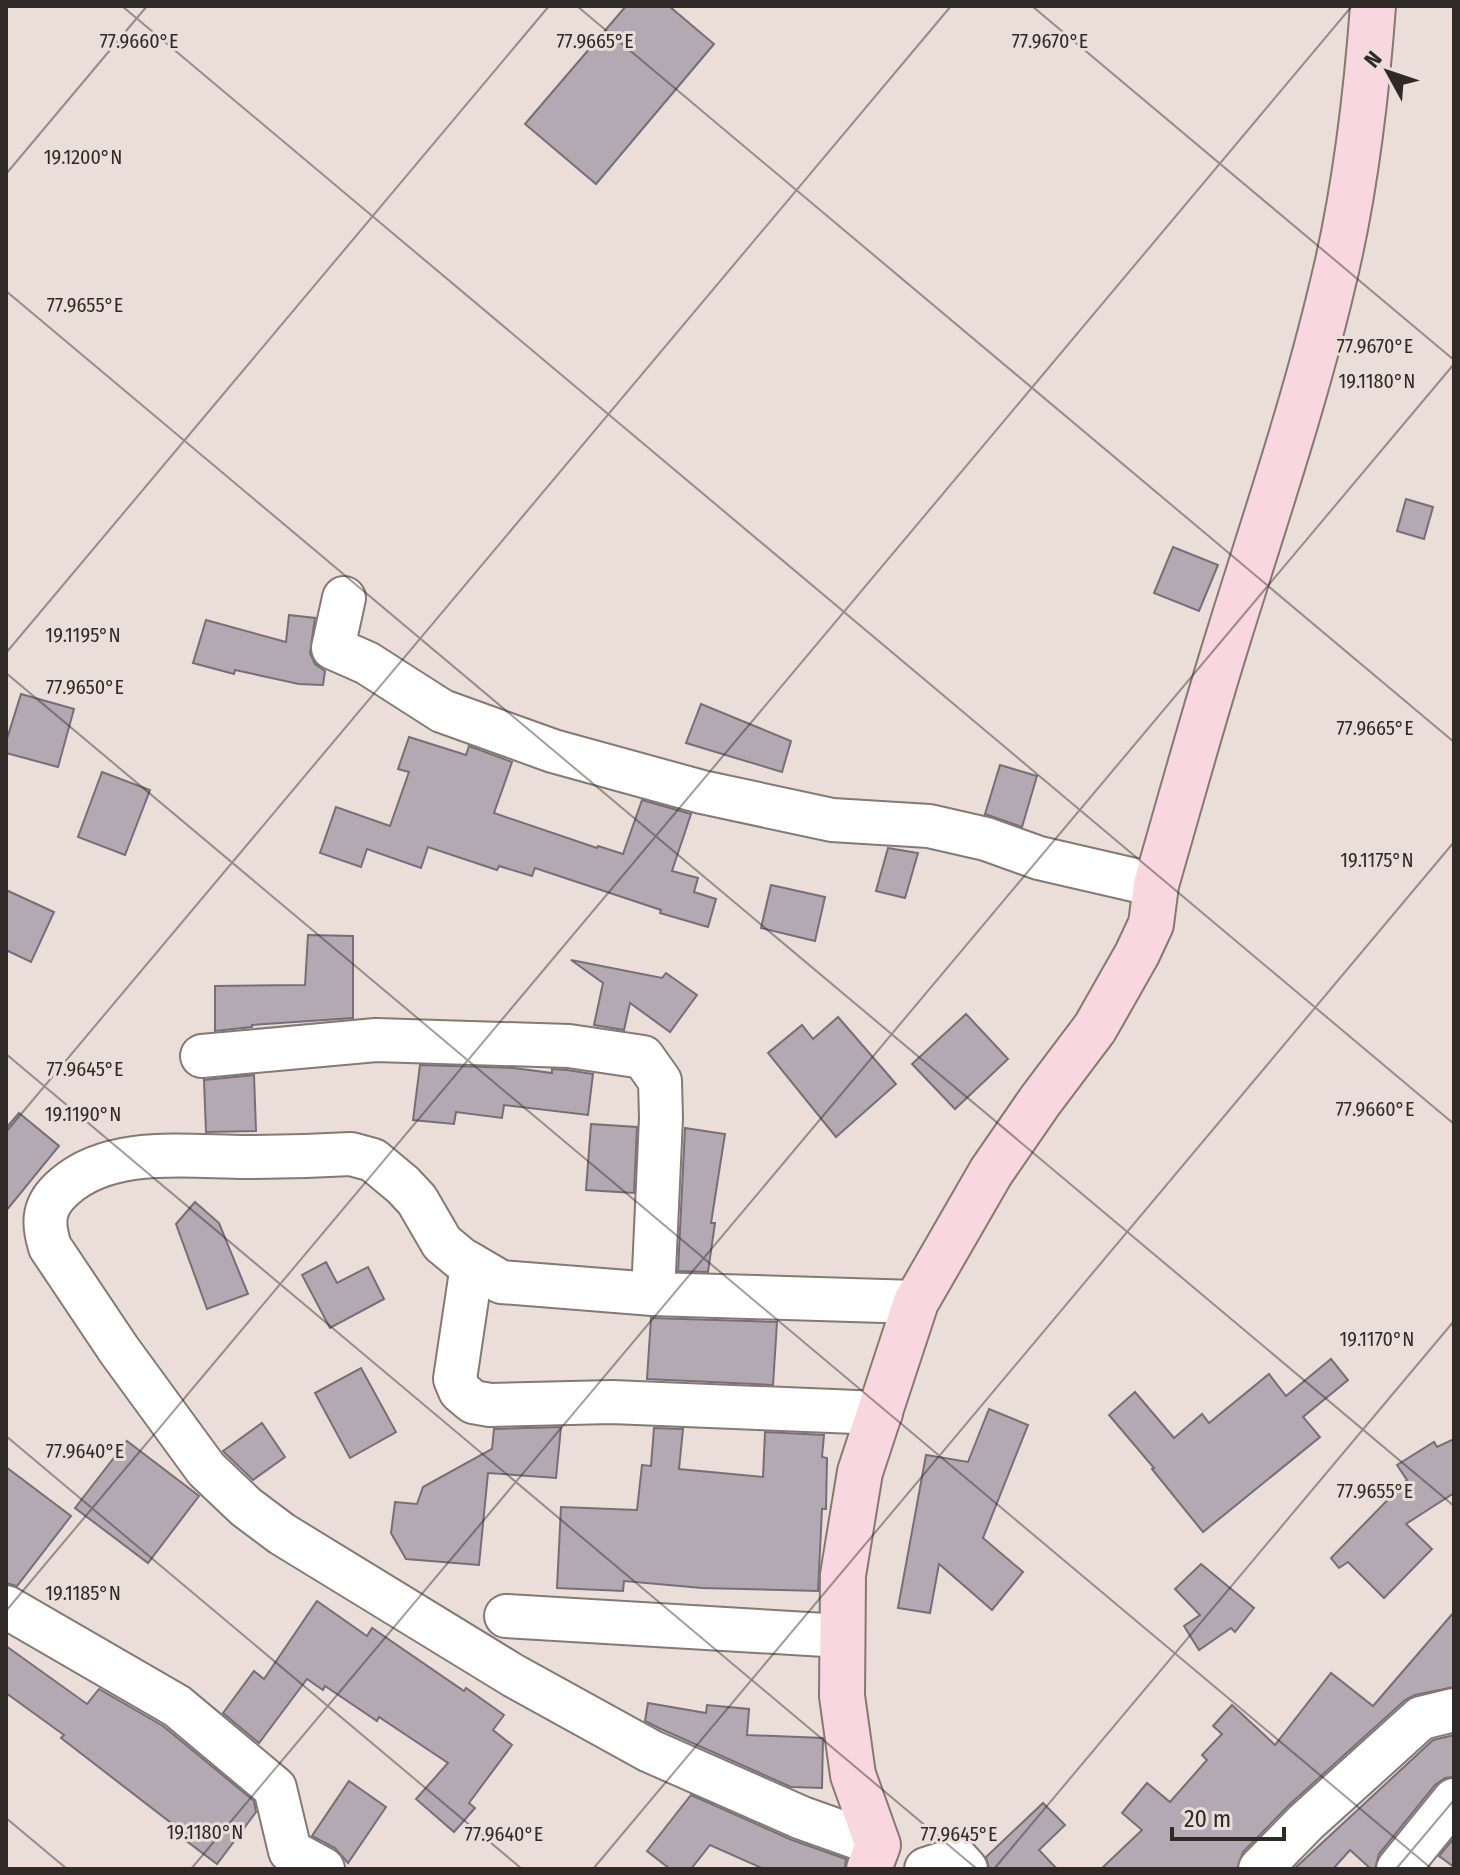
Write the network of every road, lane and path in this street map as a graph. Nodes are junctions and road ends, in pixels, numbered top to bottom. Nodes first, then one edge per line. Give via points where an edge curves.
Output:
1 (1373, 6) edge
2 (344, 598) dead end
3 (1156, 885) junction
4 (202, 1056) dead end
5 (472, 1265) junction
6 (653, 1294) junction
7 (916, 1302) junction
8 (881, 1413) junction
9 (6, 1607) edge
10 (506, 1616) dead end
11 (842, 1636) junction
12 (1454, 1710) edge
13 (1454, 1800) edge
14 (873, 1857) edge
15 (323, 1869) edge
16 (926, 1869) edge
17 (966, 1869) edge
18 (1260, 1869) edge
19 (1398, 1869) edge

1 - 3 main road via 1353,189 1333,286
2 - 3 street via 333,648 367,663 442,711 526,742 702,792 832,820 929,826
3 - 7 main road via 1151,924 1095,1028 991,1172
4 - 6 street via 376,1040 569,1046 643,1057 660,1081
5 - 6 street via 501,1282
5 - 8 street via 455,1379 473,1402
5 - 14 street via 442,1243 403,1185 373,1160 351,1154 148,1157 106,1164 82,1172 61,1189 44,1215 50,1247 119,1350 206,1469 246,1507 514,1676 650,1751 802,1818
6 - 7 street
7 - 8 main road
8 - 11 main road via 858,1487 843,1575
9 - 15 street via 177,1706 275,1788 290,1851
10 - 11 street
11 - 14 main road via 842,1696 853,1775
12 - 18 street via 1421,1718
13 - 19 street
16 - 17 street via 957,1859

